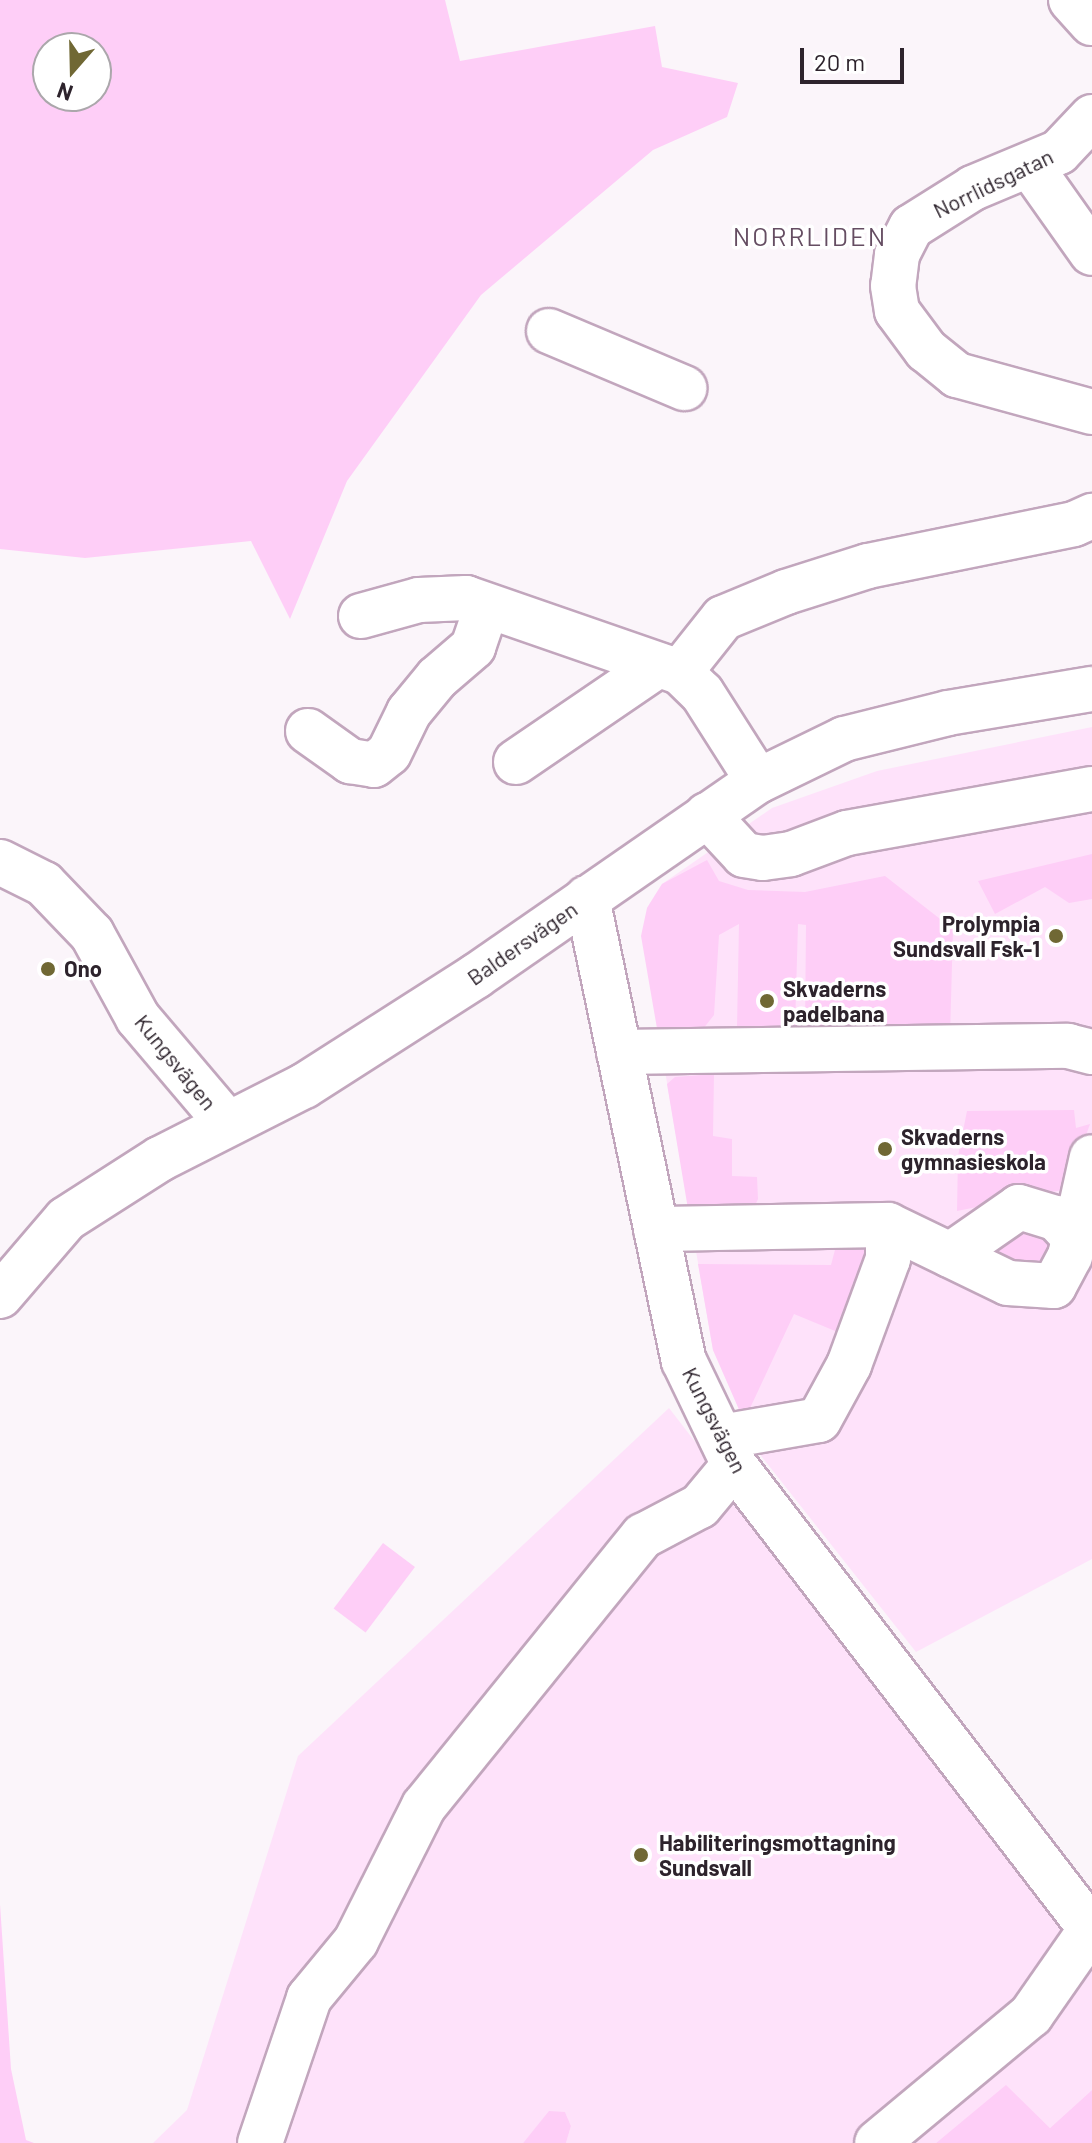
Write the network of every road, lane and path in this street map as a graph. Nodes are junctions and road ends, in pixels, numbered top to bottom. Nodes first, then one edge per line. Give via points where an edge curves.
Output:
1 (1071, 0) edge
2 (1092, 23) edge
3 (1092, 117) edge
4 (1031, 167) junction
5 (1092, 253) edge
6 (549, 331) dead end
7 (684, 388) dead end
8 (1092, 412) edge
9 (1092, 516) edge
10 (487, 606) junction
11 (361, 616) dead end
12 (669, 669) junction
13 (1092, 689) edge
14 (308, 731) dead end
15 (516, 762) dead end
16 (758, 781) junction
17 (1092, 789) edge
18 (707, 815) junction
19 (0, 862) edge
20 (587, 898) junction
21 (619, 1052) junction
22 (1092, 1052) edge
23 (227, 1123) junction
24 (1092, 1157) edge
25 (888, 1225) junction
26 (656, 1229) junction
27 (1074, 1237) junction
28 (950, 1255) junction
29 (0, 1296) edge
30 (728, 1451) junction
31 (1077, 1888) edge
32 (1091, 1929) edge
33 (260, 2143) edge
34 (877, 2143) edge

1 - 2 street
3 - 4 street, Norrlidsgatan via 1059,152
4 - 5 street
4 - 8 street, Norrlidsgatan via 973,188 911,227 897,255 897,311 926,350 957,375
6 - 7 street
9 - 12 street via 868,566 786,592 723,618
10 - 11 street via 466,598 419,600
10 - 12 street
10 - 14 street via 473,647 437,678 409,712 389,753 374,765 350,761
12 - 15 street
12 - 16 street via 702,693
13 - 16 street, Baldersvägen via 948,713 844,739
16 - 18 street, Baldersvägen
17 - 18 street via 847,833 791,854 763,858 744,855
18 - 20 street, Baldersvägen
19 - 23 street, Kungsvägen via 44,884 92,934 138,1018
20 - 21 street, Kungsvägen
20 - 23 street, Baldersvägen via 304,1086
21 - 22 street via 1068,1046
21 - 26 street, Kungsvägen
23 - 29 street, Baldersvägen via 66,1219
24 - 27 street
25 - 26 street
25 - 28 street
25 - 30 street via 888,1259 849,1365 819,1420
26 - 30 street, Kungsvägen via 684,1361
27 - 28 street via 1056,1218 1019,1207
27 - 28 street via 1054,1286 1008,1283
30 - 31 street, Kungsvägen
30 - 33 street via 700,1506 643,1536 424,1806 356,1941 309,1998
31 - 32 street, Kungsvägen
32 - 34 street via 1031,2015

